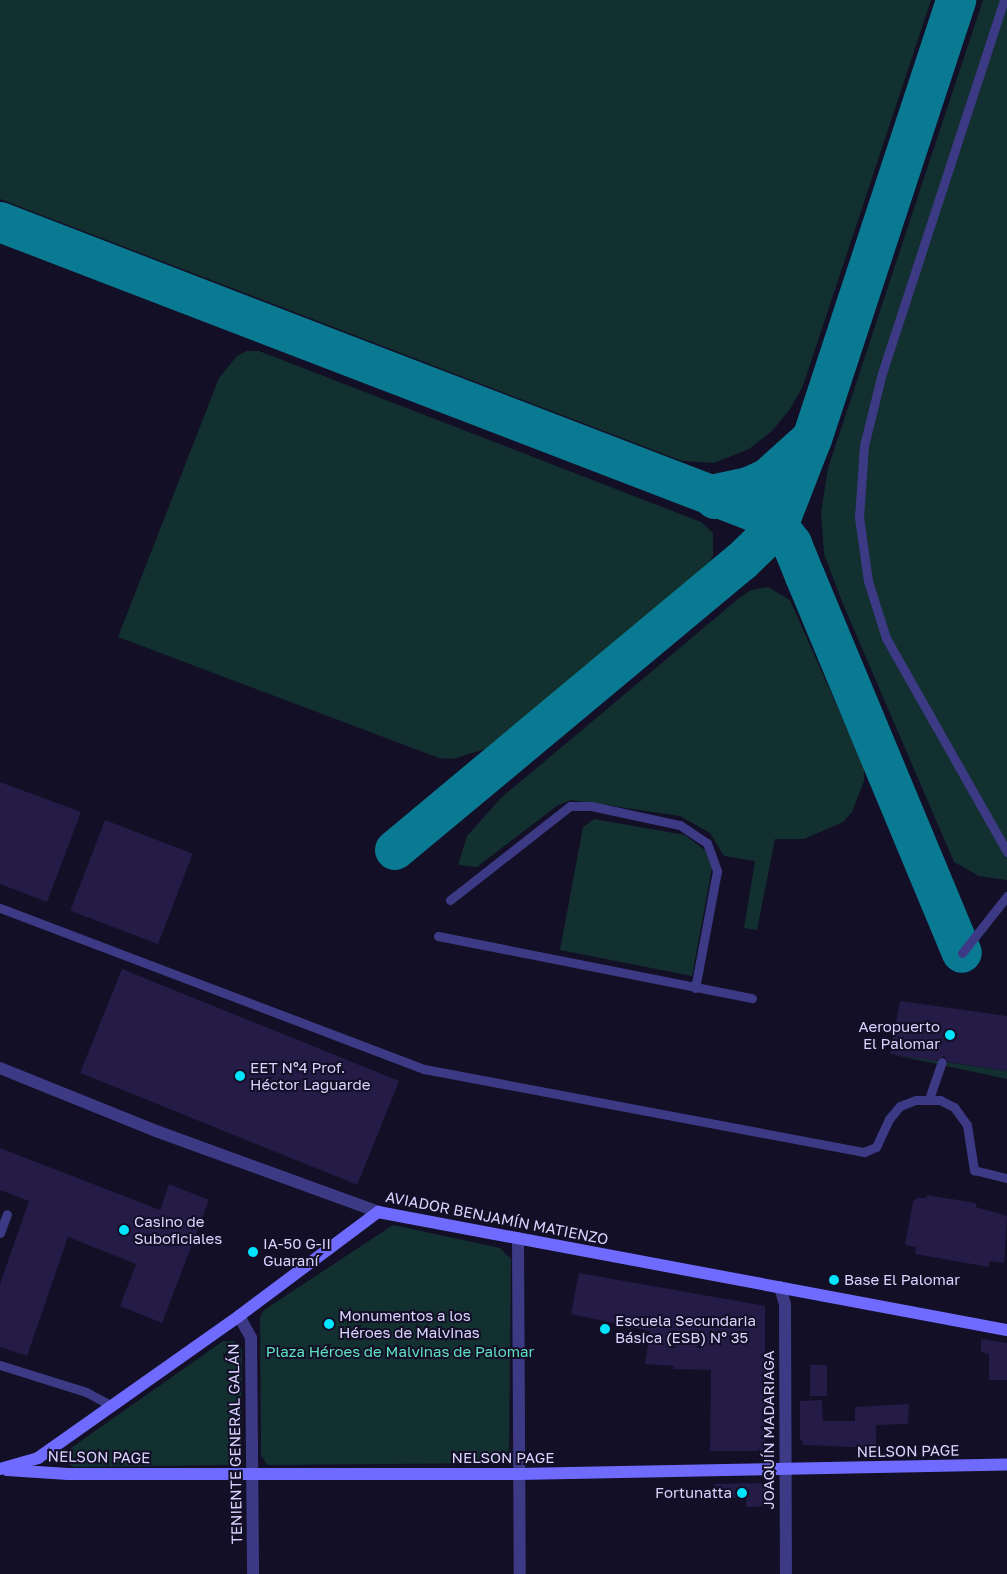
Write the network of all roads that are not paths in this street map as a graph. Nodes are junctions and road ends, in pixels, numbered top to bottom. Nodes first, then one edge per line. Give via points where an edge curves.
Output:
1 (1004, 0) edge
2 (1007, 852) edge
3 (1007, 896) edge
4 (450, 900) dead end
5 (0, 908) edge
6 (438, 936) dead end
7 (962, 952) dead end
8 (695, 988) junction
9 (752, 998) dead end
10 (942, 1062) dead end
11 (0, 1068) edge
12 (929, 1099) junction
13 (1007, 1178) edge
14 (378, 1212) junction
15 (7, 1214) dead end
16 (0, 1233) edge
17 (518, 1238) junction
18 (780, 1287) junction
19 (239, 1316) junction
20 (1007, 1330) edge
21 (0, 1365) edge
22 (110, 1405) junction
23 (1007, 1465) edge
24 (0, 1469) edge
25 (786, 1470) junction
26 (252, 1474) junction
27 (518, 1474) junction
28 (253, 1574) edge
29 (520, 1574) edge
30 (786, 1574) edge

1 - 2 lane via 882,372 864,446 859,517 868,581 886,638
3 - 7 lane
4 - 8 lane via 570,806 590,806 680,825 707,843 717,871
5 - 12 lane via 424,1069 864,1152 876,1147 889,1119 900,1106
6 - 8 lane
8 - 9 lane
10 - 12 lane
11 - 14 street, AVIADOR BENJAMÍN MATIENZO via 156,1131
12 - 13 lane via 954,1107 967,1125 974,1170
14 - 17 street, AVIADOR BENJAMÍN MATIENZO
14 - 19 street
15 - 16 lane
17 - 18 street, AVIADOR BENJAMÍN MATIENZO
17 - 27 street
18 - 20 street, AVIADOR BENJAMÍN MATIENZO
18 - 25 street, JOAQUÍN MADARIAGA via 785,1305
19 - 22 street
19 - 26 street, TENIENTE GENERAL GALÁN via 251,1338
21 - 22 lane via 86,1392
22 - 24 street via 38,1458
23 - 25 street, NELSON PAGE
24 - 26 street, NELSON PAGE via 68,1474
25 - 27 street, NELSON PAGE
25 - 30 street, JOAQUÍN MADARIAGA
26 - 27 street, NELSON PAGE
26 - 28 street, TENIENTE GENERAL GALÁN
27 - 29 street

